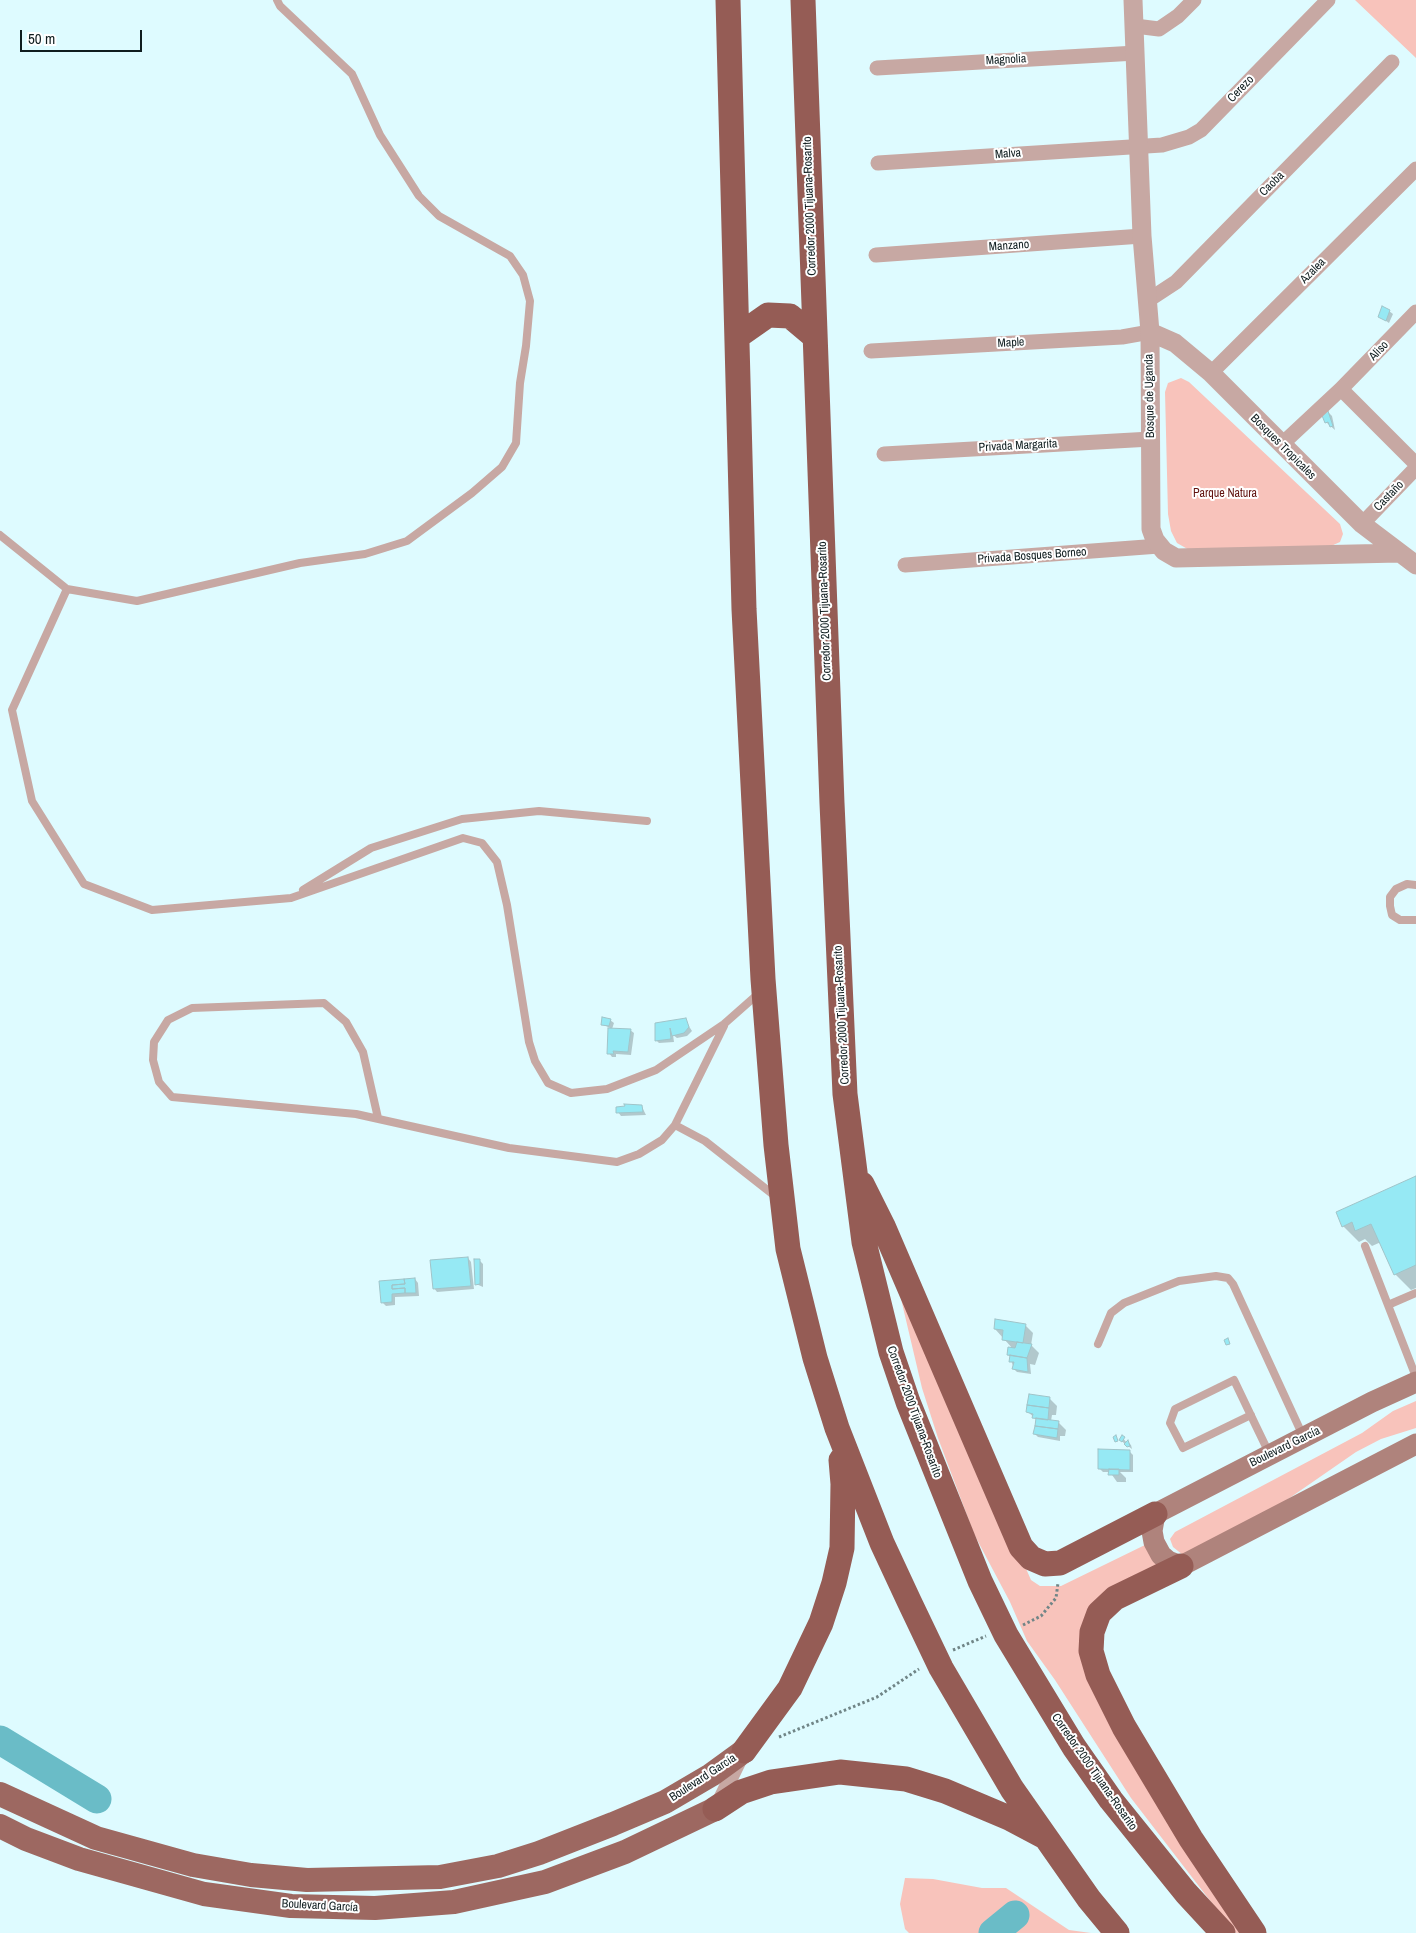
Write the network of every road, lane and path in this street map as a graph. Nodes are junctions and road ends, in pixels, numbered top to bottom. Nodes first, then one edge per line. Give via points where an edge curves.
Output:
1 (277, 0) edge
2 (728, 0) edge
3 (803, 0) edge
4 (1133, 0) edge
5 (1194, 0) edge
6 (1328, 0) edge
7 (1135, 26) junction
8 (1136, 53) junction
9 (1392, 62) dead end
10 (877, 68) dead end
11 (1138, 146) junction
12 (878, 163) dead end
13 (1416, 169) edge
14 (1142, 236) junction
15 (876, 255) dead end
16 (1147, 301) junction
17 (1416, 312) edge
18 (1150, 332) junction
19 (738, 336) junction
20 (814, 337) junction
21 (871, 351) dead end
22 (1211, 373) junction
23 (1341, 389) junction
24 (1151, 439) junction
25 (1281, 445) junction
26 (884, 454) dead end
27 (1416, 464) edge
28 (1416, 468) edge
29 (1362, 524) junction
30 (0, 535) edge
31 (1159, 546) junction
32 (1399, 553) junction
33 (905, 565) dead end
34 (1416, 565) edge
35 (67, 589) junction
36 (647, 821) dead end
37 (1416, 885) edge
38 (291, 898) junction
39 (1416, 920) edge
40 (764, 990) junction
41 (724, 1024) junction
42 (378, 1118) junction
43 (675, 1124) junction
44 (853, 1168) junction
45 (782, 1202) junction
46 (1365, 1246) dead end
47 (1415, 1296) edge
48 (1388, 1305) junction
49 (1098, 1344) dead end
50 (1416, 1377) edge
51 (1416, 1382) edge
52 (1251, 1415) junction
53 (837, 1428) junction
54 (1304, 1438) junction
55 (1416, 1444) edge
56 (1269, 1454) junction
57 (1155, 1514) junction
58 (1060, 1564) junction
59 (1180, 1566) junction
60 (1003, 1628) junction
61 (936, 1658) junction
62 (744, 1752) junction
63 (0, 1794) edge
64 (715, 1809) junction
65 (0, 1826) edge
66 (1048, 1839) junction
67 (1117, 1933) edge
68 (1222, 1933) edge
69 (1254, 1933) edge

1 - 35 lane via 352,74 380,135 419,196 439,216 510,256 523,275 530,301 516,443 502,467 407,541 365,554 300,563 137,601
2 - 19 highway
3 - 20 highway, Corredor 2000 Tijuana-Rosarito
4 - 7 street, Bosque de Uganda
5 - 7 street via 1159,29
6 - 11 street, Cerezo via 1200,130 1162,145
7 - 8 street, Bosque de Uganda
8 - 10 street, Magnolia
8 - 11 street, Bosque de Uganda
9 - 16 street, Caoba via 1176,282
11 - 12 street, Malva
11 - 14 street, Bosque de Uganda
13 - 22 street, Azalea
14 - 15 street, Manzano
14 - 16 street, Bosque de Uganda
16 - 18 street, Bosque de Uganda
17 - 23 street, Aliso
18 - 21 street, Maple via 1122,337
18 - 22 street, Bosques Tropicales via 1175,343
18 - 24 street, Bosque de Uganda
19 - 20 highway via 768,315 790,316
19 - 40 highway via 744,609
20 - 44 highway, Corredor 2000 Tijuana-Rosarito via 845,1084
22 - 25 street, Bosques Tropicales
23 - 25 street, Aliso
23 - 27 street
24 - 26 street, Privada Margarita
24 - 31 street, Bosque de Uganda via 1151,529
25 - 29 street, Bosques Tropicales
28 - 29 street, Castaño
29 - 32 street, Bosques Tropicales
30 - 35 lane
31 - 32 street via 1176,558
31 - 33 street, Privada Bosques Borneo
32 - 34 street, Bosques Tropicales
35 - 38 lane via 12,710 32,801 84,884 152,910
36 - 38 lane via 539,811 462,819 371,848
37 - 39 lane via 1407,884 1396,889 1390,897 1392,915 1400,920
38 - 41 lane via 463,838 482,842 497,862 505,896 528,1042 548,1082 572,1093 607,1089 656,1070
40 - 41 lane
40 - 45 highway
41 - 43 lane
42 - 42 lane via 172,1097 159,1082 153,1060 154,1042 168,1020 192,1008 324,1003 346,1022 362,1052
42 - 43 lane via 509,1148 617,1162 662,1140
43 - 45 lane via 705,1141
44 - 58 highway via 883,1226 1014,1534 1032,1558 1045,1564
44 - 60 highway, Corredor 2000 Tijuana-Rosarito via 864,1242 891,1352 980,1581
45 - 53 highway via 788,1249 814,1358
46 - 48 lane
47 - 48 lane
48 - 50 lane
49 - 54 lane via 1112,1313 1124,1303 1179,1281 1216,1276 1228,1278
51 - 54 main road, Boulevard García
52 - 52 lane via 1234,1380 1175,1409 1170,1423 1183,1448
52 - 56 lane
53 - 61 highway via 882,1544
53 - 62 highway via 843,1514 842,1548 834,1583 807,1656 790,1688
54 - 56 main road, Boulevard García
55 - 59 main road
56 - 57 main road, Boulevard García
57 - 58 highway
57 - 59 main road via 1154,1542 1161,1555
58 - 60 path via 1056,1598 1041,1616 1028,1624
59 - 69 highway via 1115,1598 1098,1613 1091,1651 1098,1674 1124,1727 1191,1839
60 - 61 path
60 - 68 highway, Corredor 2000 Tijuana-Rosarito via 1074,1747 1111,1800
61 - 62 path via 876,1697
61 - 66 highway via 1012,1789
62 - 63 main road, Boulevard García via 711,1776 665,1802 621,1821 498,1866 440,1877 307,1880 251,1876 193,1865 96,1838
62 - 64 street, Boulevard García
64 - 65 main road, Boulevard García via 625,1852 545,1882 454,1902 375,1908 291,1906 204,1894 78,1859
64 - 66 highway via 741,1792 771,1782 840,1772 906,1780 945,1791 1029,1827
66 - 67 highway

